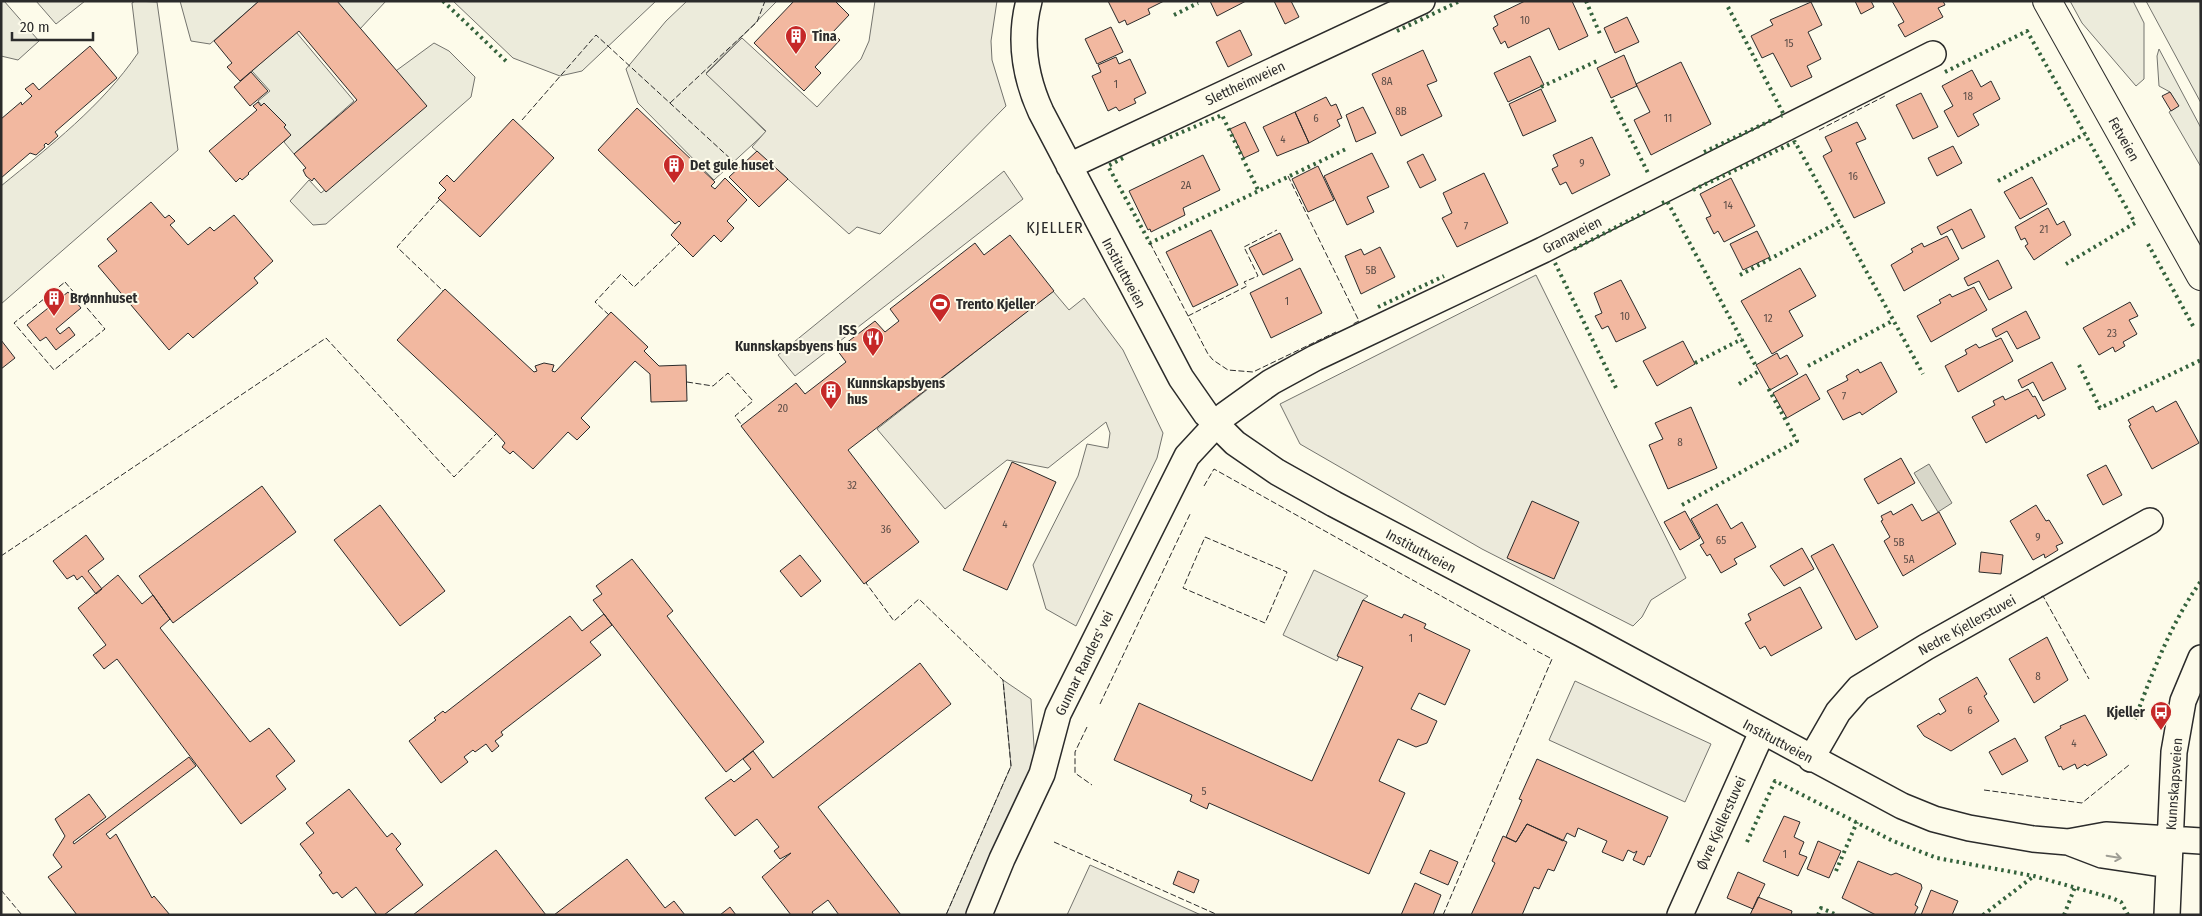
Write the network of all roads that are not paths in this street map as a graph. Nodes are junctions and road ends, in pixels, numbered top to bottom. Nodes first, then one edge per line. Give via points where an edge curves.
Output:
1 (1029, 1) edge
2 (1422, 1) edge
3 (2047, 1) edge
4 (1933, 54) dead end
5 (1069, 166) junction
6 (2201, 276) edge
7 (1215, 424) junction
8 (2150, 521) dead end
9 (2201, 658) edge
10 (1762, 732) junction
11 (1811, 759) junction
12 (2170, 838) junction
13 (2068, 842) junction
14 (2201, 842) edge
15 (2169, 865) junction
16 (979, 915) edge
17 (1680, 915) edge
18 (2167, 915) edge

1 - 5 street, Instituttveien via 1024,40 1028,76 1041,112
2 - 5 street, Slettheimveien
3 - 6 highway, Fetveien
4 - 7 street, Granaveien via 1543,250 1315,358 1251,394
5 - 7 street, Instituttveien via 1168,356 1194,399
7 - 10 street, Instituttveien via 1261,462 1300,486
7 - 16 street, Gunnar Randers' vei via 1179,470 1058,714 1042,774
8 - 11 street, Nedre Kjellerstuvei via 1859,688 1838,712
9 - 12 street, Kunnskapsveien via 2183,701 2174,752
10 - 11 street, Instituttveien
10 - 17 street, Øvre Kjellerstuvei
11 - 13 street, Instituttveien via 1934,819 2001,835
12 - 13 street, Instituttveien via 2106,835
12 - 14 street
12 - 15 street, Kunnskapsveien
13 -> 15 street, Instituttveien via 2102,855
15 - 18 street, Kunnskapsveien

